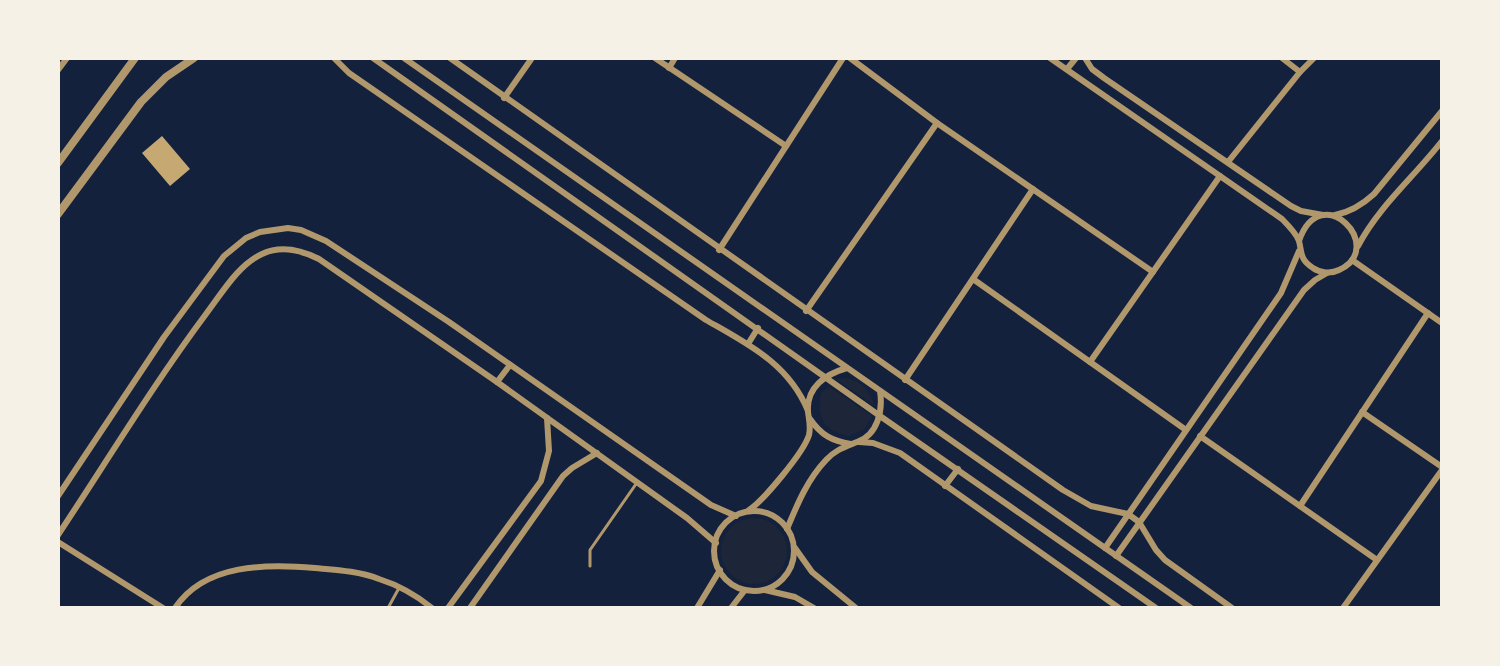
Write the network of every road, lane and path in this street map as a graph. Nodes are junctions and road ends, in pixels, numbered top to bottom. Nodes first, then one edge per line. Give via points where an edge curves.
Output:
1 (67, 58) edge
2 (135, 58) edge
3 (194, 58) edge
4 (334, 58) edge
5 (373, 58) edge
6 (404, 58) edge
7 (450, 58) edge
8 (532, 58) edge
9 (655, 58) edge
10 (675, 58) edge
11 (843, 58) edge
12 (850, 58) edge
13 (1050, 58) edge
14 (1076, 58) edge
15 (1085, 58) edge
16 (1282, 58) edge
17 (1314, 58) edge
18 (669, 68) junction
19 (1067, 69) junction
20 (58, 70) edge
21 (1300, 72) junction
22 (504, 98) junction
23 (1442, 111) edge
24 (937, 123) junction
25 (1442, 141) edge
26 (786, 146) junction
27 (1227, 162) junction
28 (58, 163) edge
29 (1220, 176) junction
30 (1033, 189) junction
31 (58, 214) edge
32 (1323, 215) junction
33 (1333, 215) junction
34 (1299, 241) junction
35 (719, 250) junction
36 (1299, 250) junction
37 (1356, 250) junction
38 (1352, 260) junction
39 (1153, 272) junction
40 (1327, 273) junction
41 (973, 279) junction
42 (806, 310) junction
43 (1428, 313) junction
44 (1442, 323) edge
45 (758, 328) junction
46 (748, 344) junction
47 (1090, 362) junction
48 (510, 365) junction
49 (847, 368) junction
50 (825, 376) junction
51 (905, 380) junction
52 (497, 382) junction
53 (880, 391) junction
54 (808, 411) junction
55 (1362, 412) junction
56 (880, 416) junction
57 (547, 418) junction
58 (810, 419) junction
59 (1186, 430) junction
60 (1200, 436) junction
61 (859, 442) junction
62 (851, 444) junction
63 (597, 453) junction
64 (958, 469) junction
65 (1442, 469) edge
66 (637, 482) junction
67 (945, 486) junction
68 (58, 496) edge
69 (1300, 506) junction
70 (746, 512) junction
71 (1128, 514) junction
72 (736, 516) junction
73 (1139, 522) junction
74 (787, 529) junction
75 (58, 535) edge
76 (58, 542) edge
77 (716, 543) junction
78 (794, 546) junction
79 (1105, 548) junction
80 (1116, 556) junction
81 (1377, 560) junction
82 (590, 566) dead end
83 (720, 570) junction
84 (400, 587) junction
85 (745, 590) junction
86 (765, 590) junction
87 (163, 608) edge
88 (175, 608) edge
89 (388, 608) edge
90 (432, 608) edge
91 (448, 608) edge
92 (470, 608) edge
93 (697, 608) edge
94 (731, 608) edge
95 (814, 608) edge
96 (856, 608) edge
97 (1119, 608) edge
98 (1156, 608) edge
99 (1191, 608) edge
100 (1232, 608) edge
101 (1343, 608) edge

1 - 20 street
2 - 28 street
3 - 31 street via 166,77 141,102
4 - 46 street via 349,73 706,320
5 - 45 street
6 - 49 street
7 - 22 street
8 - 22 street
9 - 18 street
10 - 18 street
11 - 26 street
12 - 24 street
13 - 19 street
14 - 19 street
15 - 27 street via 1098,73
16 - 21 street
17 - 21 street
18 - 26 street
19 - 29 street
21 - 27 street
22 - 35 street
23 - 33 street via 1374,194 1362,205
24 - 30 street
24 - 42 street
25 - 37 street via 1382,208
26 - 35 street
27 - 32 street via 1291,206
29 - 34 street via 1282,219
29 - 39 street
30 - 39 street
30 - 41 street
32 - 33 street
32 - 34 street via 1303,229
33 - 37 street via 1352,228
34 - 36 street
35 - 42 street
36 - 40 street via 1305,262
36 - 59 street via 1281,293
37 - 38 street
38 - 40 street via 1337,272
38 - 43 street
39 - 47 street
40 - 60 street via 1304,290
41 - 47 street
41 - 51 street
42 - 51 street
43 - 44 street
43 - 55 street
45 - 46 street
45 - 50 street
46 - 54 street via 790,378
47 - 59 street
48 - 52 street
48 - 68 street via 326,241 301,230 274,229 246,238 224,256 164,337
48 - 72 street via 711,506
49 - 50 street
49 - 53 street
50 - 54 street via 813,391
50 - 56 street
51 - 71 street via 1076,499
52 - 57 street
52 - 75 street via 319,259 292,249 264,253 238,273 180,349
53 - 56 street
53 - 79 street
54 - 58 street
55 - 65 street
55 - 69 street
56 - 61 street via 872,431
56 - 64 street
57 - 63 street
57 - 91 street via 549,451 541,481
58 - 62 street via 826,437
58 - 70 street via 806,442 773,487
59 - 71 street
60 - 69 street
60 - 73 street
61 - 62 street
61 - 67 street via 900,453
62 - 74 street via 824,462 802,494
63 - 66 street
63 - 92 street via 563,476
64 - 67 street
64 - 98 street
65 - 81 street
66 - 77 street
66 - 82 lane via 590,550
67 - 97 street
69 - 81 street
70 - 72 street
70 - 74 street via 773,516
71 - 73 street
71 - 79 street
72 - 77 street via 721,530
73 - 80 street
73 - 100 street via 1165,560
74 - 78 street
76 - 87 street
77 - 83 street
78 - 86 street via 790,569
78 - 96 street via 812,572
79 - 80 street
80 - 99 street
81 - 101 street
83 - 85 street via 726,579
83 - 93 street
84 - 88 street via 338,569 266,566 205,580
84 - 89 lane
84 - 90 street
85 - 86 street
85 - 94 street
86 - 95 street via 795,597

